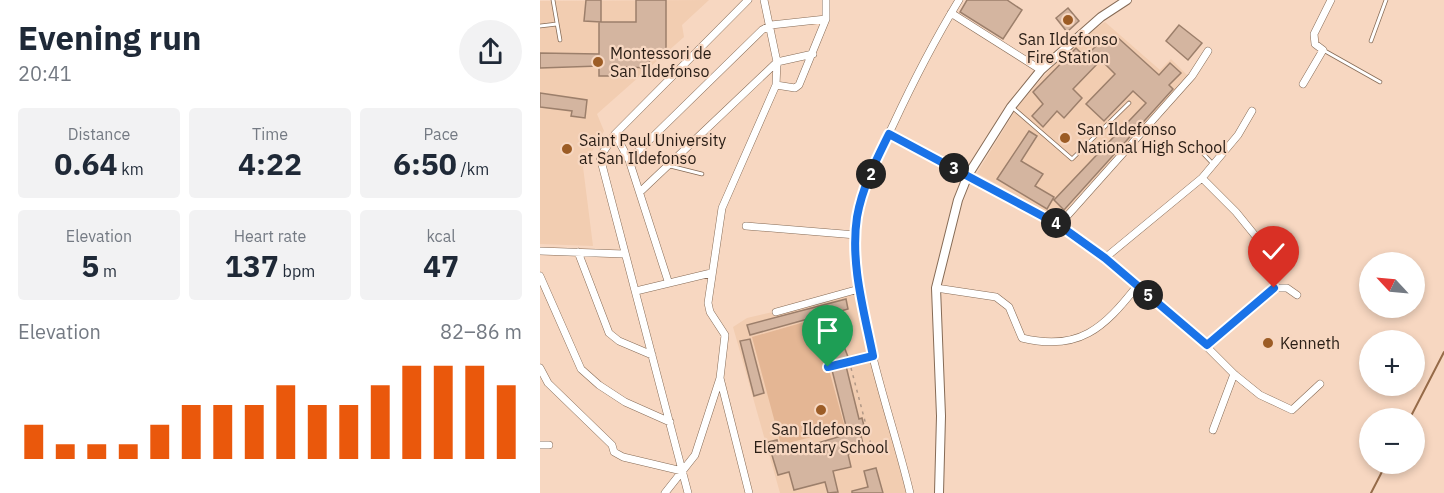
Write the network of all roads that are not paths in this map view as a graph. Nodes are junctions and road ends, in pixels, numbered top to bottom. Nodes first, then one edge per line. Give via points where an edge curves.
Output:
1 (553, 0) edge
2 (748, 0) edge
3 (764, 0) edge
4 (826, 0) edge
5 (959, 0) edge
6 (1127, 0) edge
7 (1331, 0) edge
8 (1386, 0) edge
9 (951, 13) junction
10 (826, 19) junction
11 (557, 24) junction
12 (771, 25) junction
13 (540, 26) edge
14 (560, 40) dead end
15 (1371, 40) dead end
16 (1323, 50) junction
17 (1208, 51) dead end
18 (813, 54) junction
19 (777, 62) junction
20 (1041, 70) junction
21 (1380, 82) dead end
22 (1303, 84) dead end
23 (776, 85) junction
24 (1129, 103) dead end
25 (1011, 107) junction
26 (1252, 111) dead end
27 (615, 134) junction
28 (889, 134) junction
29 (1197, 147) dead end
30 (629, 160) junction
31 (668, 165) junction
32 (1214, 165) junction
33 (702, 174) dead end
34 (968, 175) junction
35 (1202, 178) junction
36 (640, 192) junction
37 (1059, 225) junction
38 (746, 226) dead end
39 (856, 234) junction
40 (540, 251) edge
41 (578, 252) junction
42 (624, 254) junction
43 (1271, 255) dead end
44 (1105, 258) junction
45 (711, 273) junction
46 (540, 276) edge
47 (668, 282) junction
48 (1137, 286) junction
49 (936, 288) junction
50 (860, 289) junction
51 (636, 291) junction
52 (1297, 296) dead end
53 (776, 312) dead end
54 (732, 330) dead end
55 (725, 335) junction
56 (1207, 345) junction
57 (652, 355) junction
58 (873, 356) junction
59 (828, 367) dead end
60 (540, 368) edge
61 (1234, 374) junction
62 (720, 378) junction
63 (1320, 384) dead end
64 (670, 422) junction
65 (1213, 430) dead end
66 (549, 445) dead end
67 (540, 446) edge
68 (682, 471) junction
69 (665, 493) edge
70 (688, 493) edge
71 (749, 493) edge
72 (910, 493) edge
73 (939, 493) edge

1 - 11 lane
2 - 27 street
3 - 12 street
4 - 10 street
5 - 9 street
6 - 20 street via 1101,17
7 - 16 street via 1314,34 1315,44
8 - 15 lane
9 - 20 street
9 - 28 street via 923,61
10 - 12 street
10 - 18 street
11 - 13 lane
11 - 14 lane
12 - 19 street
12 - 30 street
16 - 21 lane
16 - 22 street
17 - 37 street via 1192,76
18 - 19 street
18 - 23 street via 799,85
19 - 23 street
19 - 31 street
20 - 25 street
23 - 45 street via 722,208
24 - 25 lane via 1072,159
25 - 34 street
26 - 32 street
27 - 30 street
27 - 42 street via 600,157
28 - 34 street
28 - 39 street via 866,186
29 - 32 lane
30 - 36 street
31 - 33 lane
31 - 36 street
32 - 35 street
34 - 37 street
34 - 49 street
35 - 43 street
35 - 44 street
36 - 47 street
37 - 44 street
38 - 39 street
39 - 50 street
40 - 41 street
41 - 42 street
41 - 57 street via 609,333
42 - 51 street
44 - 48 street
45 - 47 street
45 - 55 street via 710,312
46 - 64 street via 581,369 625,402
47 - 51 street
48 - 49 street via 1089,335 1066,341 1022,338 1009,306 996,297
48 - 56 street
49 - 73 street via 941,416
50 - 53 street
50 - 58 street
51 - 57 street
52 - 56 street via 1287,288 1274,288
54 - 55 street
55 - 62 street
56 - 61 street
57 - 64 street
58 - 59 lane
58 - 72 street
60 - 68 street via 548,383 612,445 614,452
61 - 63 street via 1260,395 1289,410
61 - 65 street
62 - 68 street via 695,454
62 - 71 street
64 - 68 street
66 - 67 street
68 - 69 street
68 - 70 street

